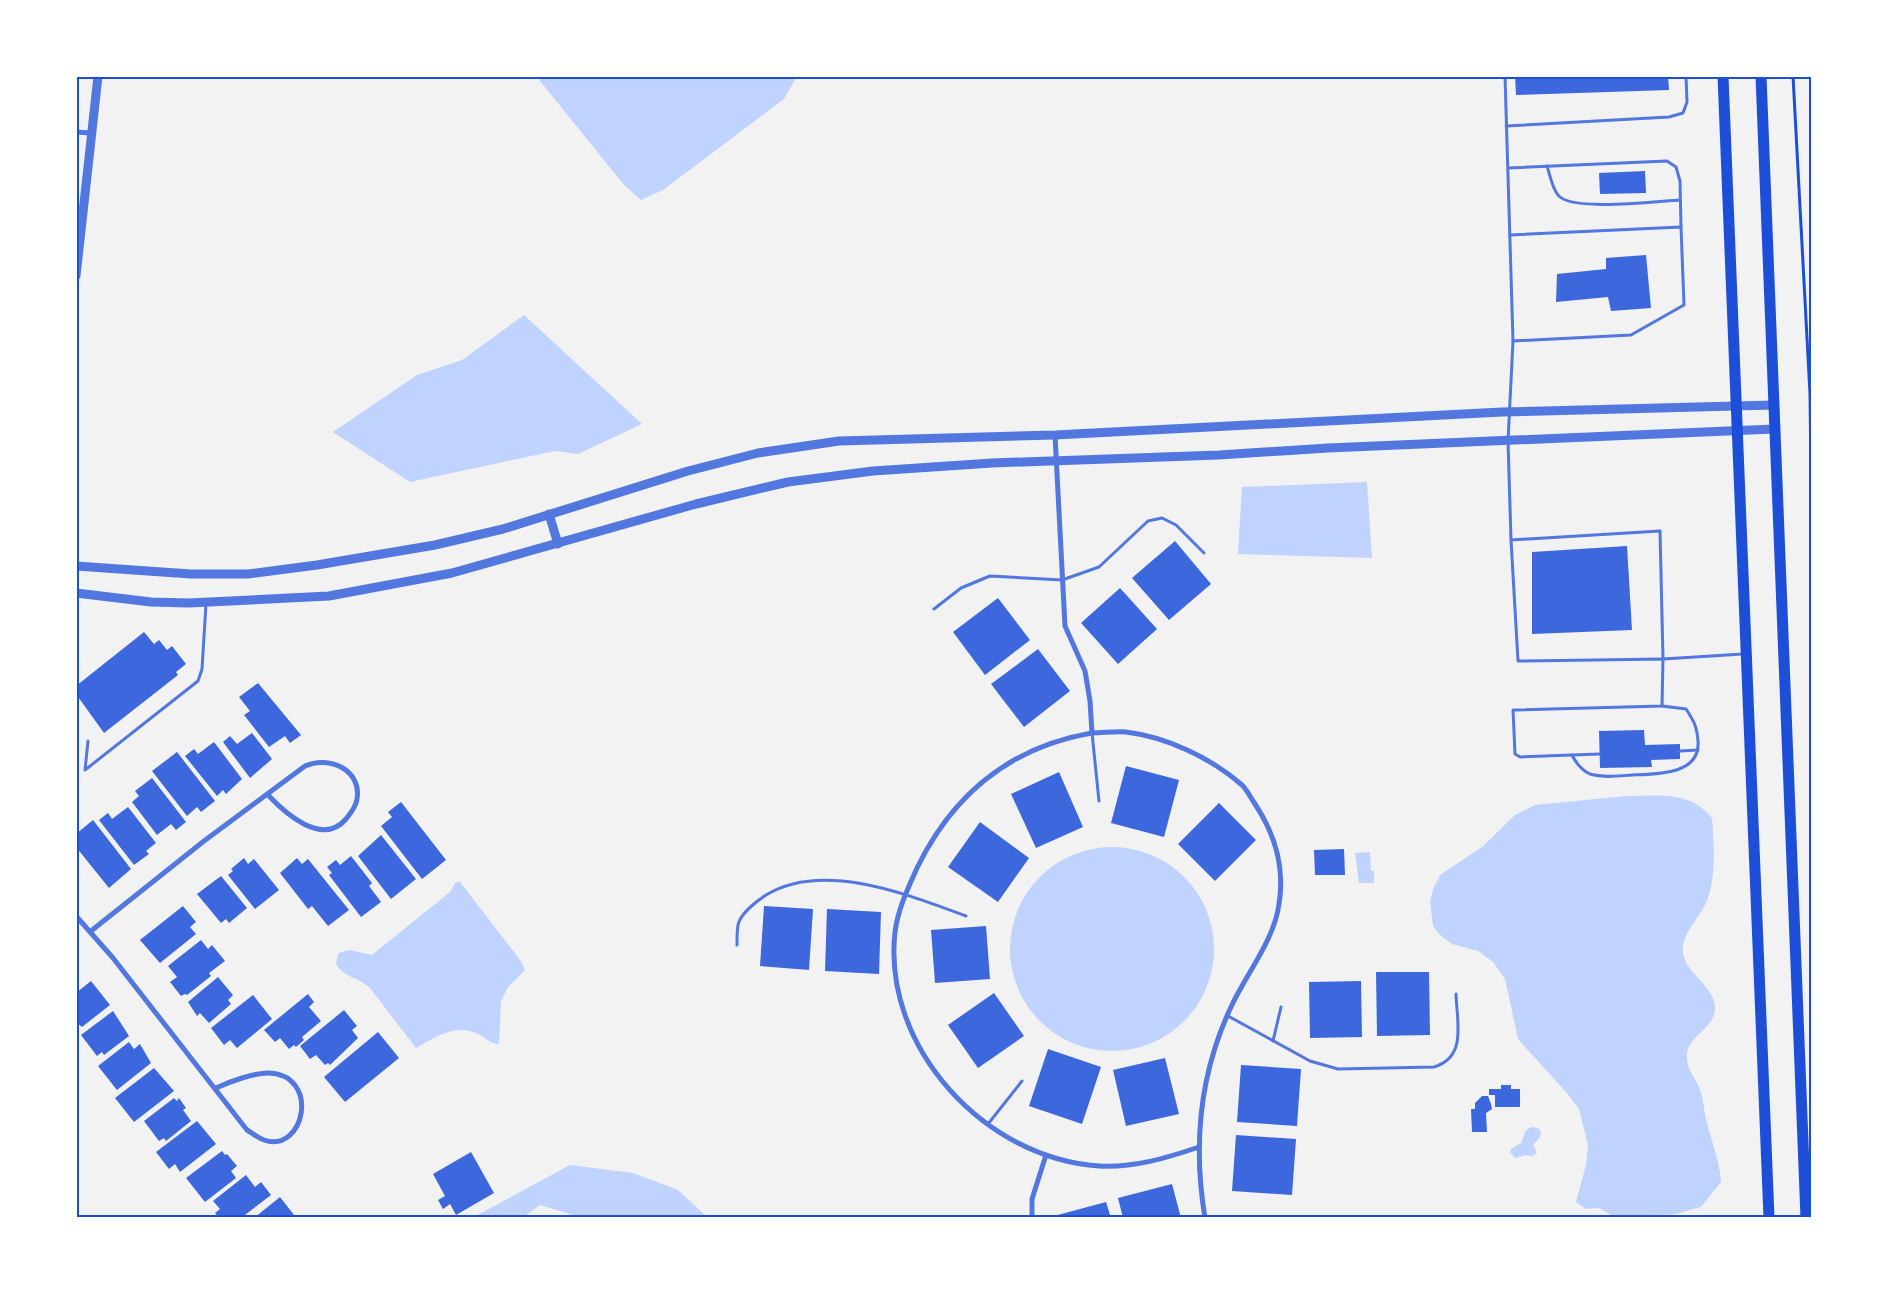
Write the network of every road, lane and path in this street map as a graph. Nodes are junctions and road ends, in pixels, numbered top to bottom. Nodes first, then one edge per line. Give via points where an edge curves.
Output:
1 (98, 76) edge
2 (1505, 76) edge
3 (1686, 76) edge
4 (1723, 76) edge
5 (1761, 76) edge
6 (1793, 76) edge
7 (1506, 126) junction
8 (76, 132) edge
9 (91, 134) junction
10 (1547, 166) junction
11 (1508, 168) junction
12 (1680, 200) junction
13 (1681, 227) junction
14 (1510, 235) junction
15 (76, 276) edge
16 (1513, 340) junction
17 (1774, 404) junction
18 (1736, 405) junction
19 (1509, 412) junction
20 (1774, 429) junction
21 (1737, 432) junction
22 (1055, 435) junction
23 (1508, 441) junction
24 (1057, 461) junction
25 (1811, 474) edge
26 (549, 514) junction
27 (1511, 540) junction
28 (558, 544) junction
29 (1204, 553) dead end
30 (76, 566) edge
31 (1062, 580) junction
32 (76, 593) edge
33 (206, 603) junction
34 (934, 609) dead end
35 (1747, 654) junction
36 (1662, 659) junction
37 (1662, 706) junction
38 (1092, 734) junction
39 (88, 741) dead end
40 (1699, 750) junction
41 (1680, 751) dead end
42 (1600, 754) dead end
43 (1572, 755) junction
44 (268, 795) junction
45 (1099, 801) dead end
46 (905, 894) junction
47 (76, 916) edge
48 (966, 916) dead end
49 (91, 931) junction
50 (737, 945) dead end
51 (1456, 994) dead end
52 (1281, 1007) dead end
53 (1227, 1016) junction
54 (1273, 1041) junction
55 (1022, 1081) dead end
56 (216, 1088) junction
57 (987, 1124) junction
58 (1199, 1147) junction
59 (1046, 1155) junction
60 (1032, 1218) edge
61 (1204, 1218) edge
62 (1770, 1218) edge
63 (1806, 1218) edge

1 - 9 street
2 - 7 lane
3 - 7 lane via 1687,102 1683,113 1669,117
4 - 18 main road
5 - 17 main road
6 - 25 path via 1810,394
7 - 11 lane
8 - 9 street
9 - 15 street
10 - 11 lane
10 - 12 lane via 1559,196 1568,203
10 - 12 lane via 1667,161 1676,167
11 - 14 lane
12 - 13 lane
13 - 14 lane
13 - 16 lane via 1684,304 1631,335
14 - 16 lane
16 - 19 lane
17 - 18 street
17 - 20 main road
18 - 19 street
18 - 21 main road
19 - 22 street
19 - 23 lane
20 - 21 street
20 - 63 main road
21 - 23 street
21 - 35 main road
22 - 24 street
22 - 26 street via 839,441 758,453 688,470
23 - 24 street
23 - 27 lane
24 - 28 street via 872,471 788,482 696,504
24 - 31 street
26 - 28 street
26 - 30 street via 436,545 248,574 191,574
27 - 36 lane via 1518,661
27 - 36 lane via 1660,531
28 - 33 street via 386,587 329,596
29 - 31 lane via 1176,525 1162,518 1148,521 1099,567
31 - 34 lane via 990,576 961,588
31 - 38 street via 1065,626 1085,671
32 - 33 street via 151,602
33 - 39 lane via 202,669 198,681 85,770
35 - 36 lane
35 - 62 main road
36 - 37 lane
37 - 40 lane via 1686,710 1697,724
37 - 43 lane via 1513,710 1515,754 1520,757
38 - 45 lane
38 - 46 street via 1066,738 1033,750 1001,767 972,790 943,822
38 - 53 street via 1124,732 1147,736 1206,759 1243,786 1263,816 1275,842 1281,880 1279,906 1267,938
40 - 41 lane
40 - 43 lane via 1693,762 1681,769 1637,775 1600,776 1588,773 1577,765
42 - 43 lane
44 - 44 street via 305,766 332,761 352,777 357,799 342,824 318,829 294,818
44 - 49 street via 204,841
46 - 48 lane
46 - 50 lane via 833,880 782,886 756,902 738,924
46 - 57 street via 895,932 896,975 904,1009 922,1052 940,1080 969,1112
47 - 49 street
49 - 56 street
51 - 54 lane via 1457,1045 1446,1064 1434,1068 1338,1069 1310,1061
52 - 54 lane
53 - 54 lane
53 - 58 street via 1208,1072
55 - 57 lane
56 - 56 street via 261,1074 279,1075 289,1080 299,1092 303,1105 301,1117 294,1131 278,1140 265,1140 247,1130
57 - 59 street via 1002,1135
58 - 59 street via 1137,1164 1100,1166
58 - 61 street
59 - 60 street via 1032,1199

